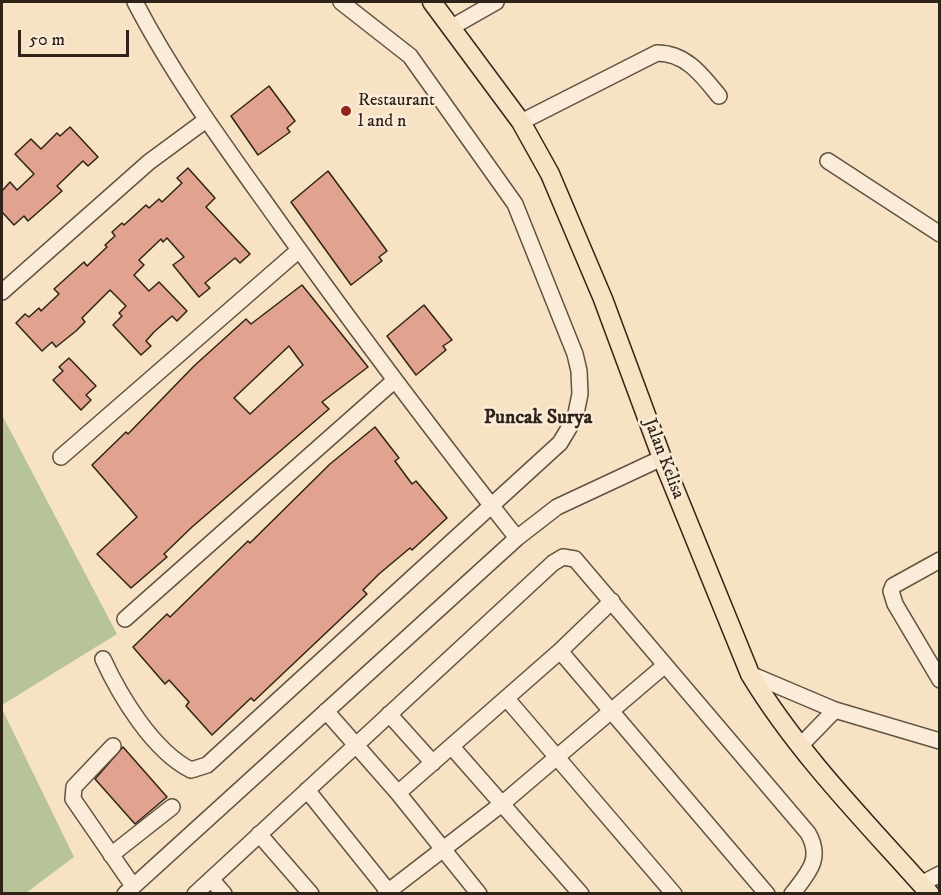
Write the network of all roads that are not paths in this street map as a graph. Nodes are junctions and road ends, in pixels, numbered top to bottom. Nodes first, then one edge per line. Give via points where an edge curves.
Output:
1 (135, 2) edge
2 (341, 2) edge
3 (432, 2) edge
4 (496, 2) edge
5 (452, 27) junction
6 (719, 96) dead end
7 (206, 120) junction
8 (521, 122) junction
9 (828, 161) dead end
10 (939, 234) edge
11 (299, 250) junction
12 (2, 292) edge
13 (395, 380) junction
14 (61, 457) dead end
15 (662, 458) junction
16 (490, 505) junction
17 (517, 538) junction
18 (939, 560) edge
19 (612, 601) junction
20 (125, 619) dead end
21 (560, 651) junction
22 (103, 659) dead end
23 (664, 666) junction
24 (750, 675) junction
25 (939, 680) edge
26 (507, 699) junction
27 (835, 710) junction
28 (326, 711) junction
29 (610, 712) junction
30 (389, 714) junction
31 (939, 741) edge
32 (113, 746) dead end
33 (355, 746) junction
34 (800, 746) junction
35 (452, 747) junction
36 (557, 758) junction
37 (433, 763) junction
38 (307, 790) junction
39 (398, 793) junction
40 (503, 803) junction
41 (172, 807) dead end
42 (259, 834) junction
43 (442, 848) junction
44 (111, 855) junction
45 (939, 874) edge
46 (211, 879) junction
47 (925, 889) edge
48 (129, 890) edge
49 (387, 892) edge
50 (195, 894) edge
51 (224, 894) edge
52 (311, 894) edge
53 (479, 894) edge
54 (581, 894) edge
55 (674, 894) edge
56 (767, 894) edge
57 (792, 894) edge

1 - 7 street
2 - 16 street via 410,56 502,182 522,219 575,354 580,394 574,418 560,443
3 - 5 main road, Jalan Kelisa
4 - 5 street
5 - 8 main road, Jalan Kelisa
6 - 8 street via 685,60 675,54 657,53
7 - 11 street
7 - 12 street via 149,162
8 - 15 main road, Jalan Kelisa via 550,174 594,278
9 - 10 street
11 - 13 street
11 - 14 street
13 - 16 street
13 - 20 street
15 - 17 street via 557,507
15 - 24 main road, Jalan Kelisa
16 - 17 street
16 - 22 street via 207,765 191,770 167,752 118,690
17 - 28 street
18 - 25 street via 893,586 891,591
19 - 21 street
19 - 23 street
19 - 30 street via 574,559 563,557
21 - 26 street
21 - 29 street
23 - 29 street
23 - 57 street via 808,833 815,849 815,862
24 - 27 street
24 - 34 main road, Jalan Kelisa
26 - 35 street
26 - 36 street
27 - 31 street
27 - 34 street
28 - 33 street
28 - 48 street
29 - 36 street
29 - 56 street
30 - 33 street
30 - 37 street
32 - 44 street via 74,787 73,799
33 - 38 street
33 - 39 street
34 - 47 main road, Jalan Kelisa
35 - 37 street
35 - 40 street
36 - 40 street
36 - 55 street
37 - 39 street
38 - 42 street
38 - 49 street
39 - 43 street
40 - 43 street
40 - 54 street
41 - 44 street
42 - 46 street
42 - 52 street
43 - 49 street
43 - 53 street
44 - 48 street
45 - 47 street
46 - 50 street
46 - 51 street

